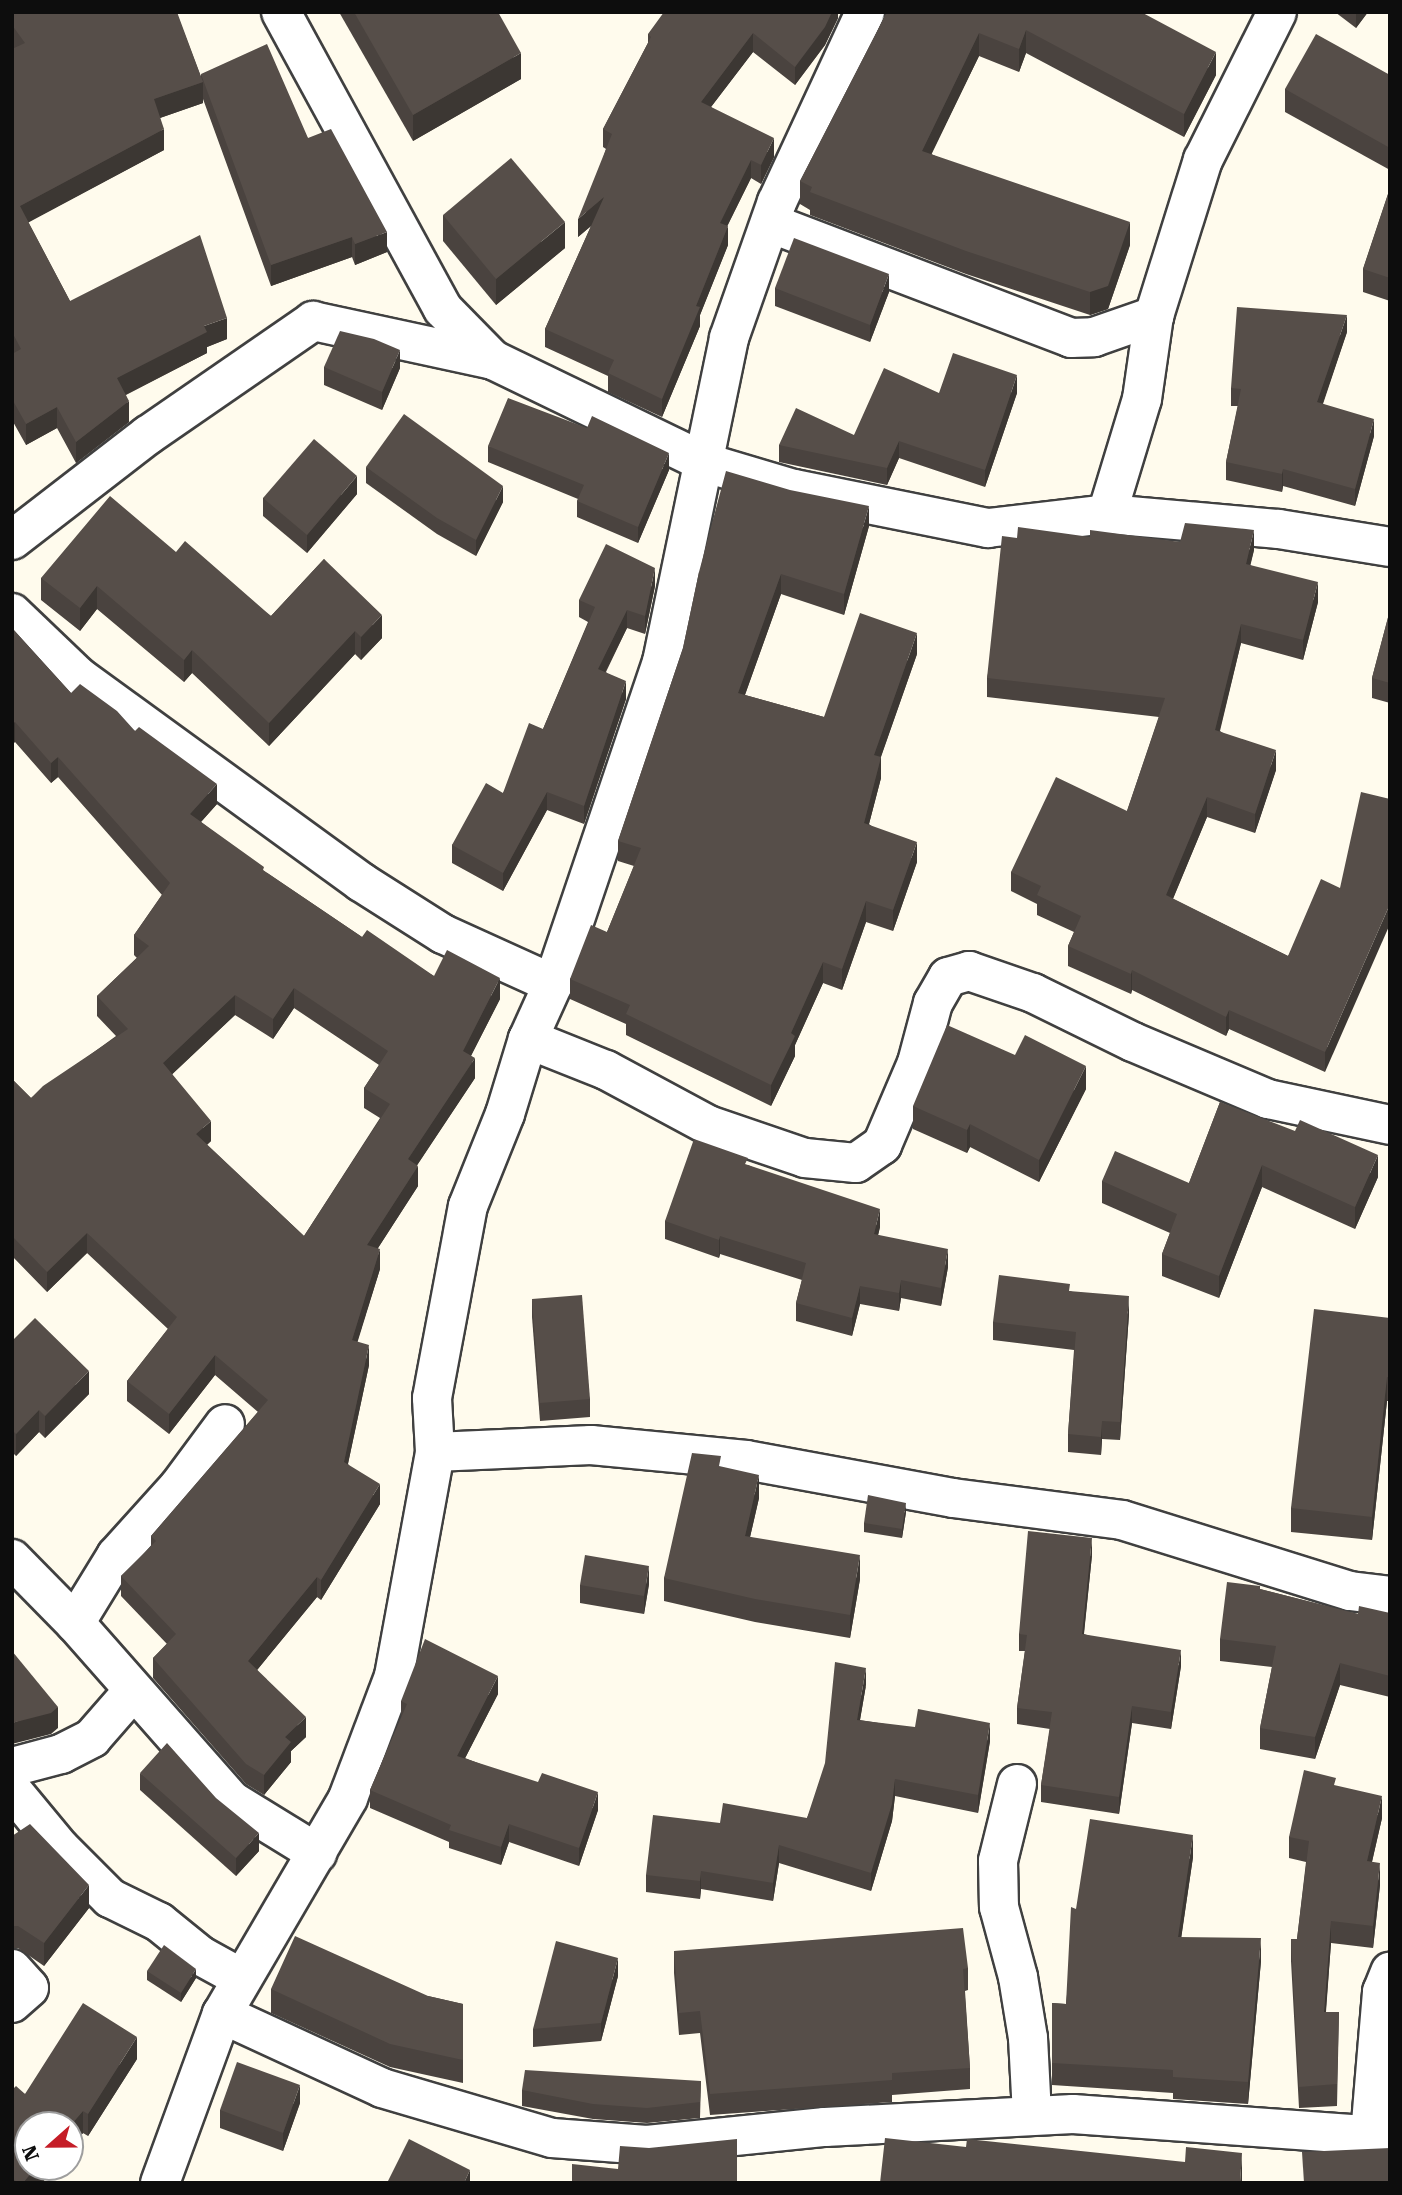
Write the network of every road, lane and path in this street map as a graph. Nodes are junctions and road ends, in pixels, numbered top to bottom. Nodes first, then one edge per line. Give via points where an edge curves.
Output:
1 (281, 12) edge
2 (865, 12) edge
3 (1277, 12) edge
4 (770, 223) junction
5 (1154, 316) junction
6 (493, 360) junction
7 (706, 463) junction
8 (1107, 514) junction
9 (12, 540) edge
10 (1390, 547) edge
11 (12, 613) edge
12 (553, 984) junction
13 (528, 1039) junction
14 (1390, 1125) edge
15 (225, 1424) dead end
16 (435, 1452) junction
17 (12, 1559) edge
18 (1390, 1595) edge
19 (75, 1623) junction
20 (133, 1691) junction
21 (12, 1767) edge
22 (1017, 1784) dead end
23 (12, 1790) edge
24 (317, 1853) junction
25 (12, 1969) edge
26 (1390, 1972) edge
27 (241, 1978) junction
28 (12, 2003) edge
29 (222, 2014) junction
30 (1032, 2114) junction
31 (1380, 2136) edge
32 (160, 2183) edge

1 - 6 street via 443,309
2 - 4 street
3 - 5 street via 1203,160
4 - 5 street via 1071,338 1094,337
4 - 7 street via 729,338
5 - 8 street via 1142,399
6 - 7 street
6 - 9 street via 313,321 148,435
7 - 8 street via 794,489 988,528
7 - 12 street via 662,662
8 - 10 street via 1279,529
11 - 12 street via 79,677 361,882 443,934
12 - 13 street
13 - 14 street via 606,1070 708,1125 805,1158 856,1163 882,1146 943,985 948,977 969,971 1033,993 1133,1042 1268,1099
13 - 16 street via 505,1114 468,1206 432,1398
15 - 19 street via 116,1556
16 - 18 street via 592,1445 746,1460 953,1498 1122,1520 1350,1591
16 - 24 street via 394,1676 348,1798
17 - 19 street
19 - 20 street
20 - 21 street via 92,1738 61,1754
20 - 24 street via 232,1801
22 - 30 street via 998,1861 999,1907 1028,2038
23 - 27 street via 110,1898 159,1922 201,1956
24 - 27 street
25 - 28 street via 29,1988
26 - 31 street via 1382,1992
27 - 29 street
29 - 30 street via 382,2088 552,2138 647,2145 825,2127
29 - 32 street
30 - 31 street

